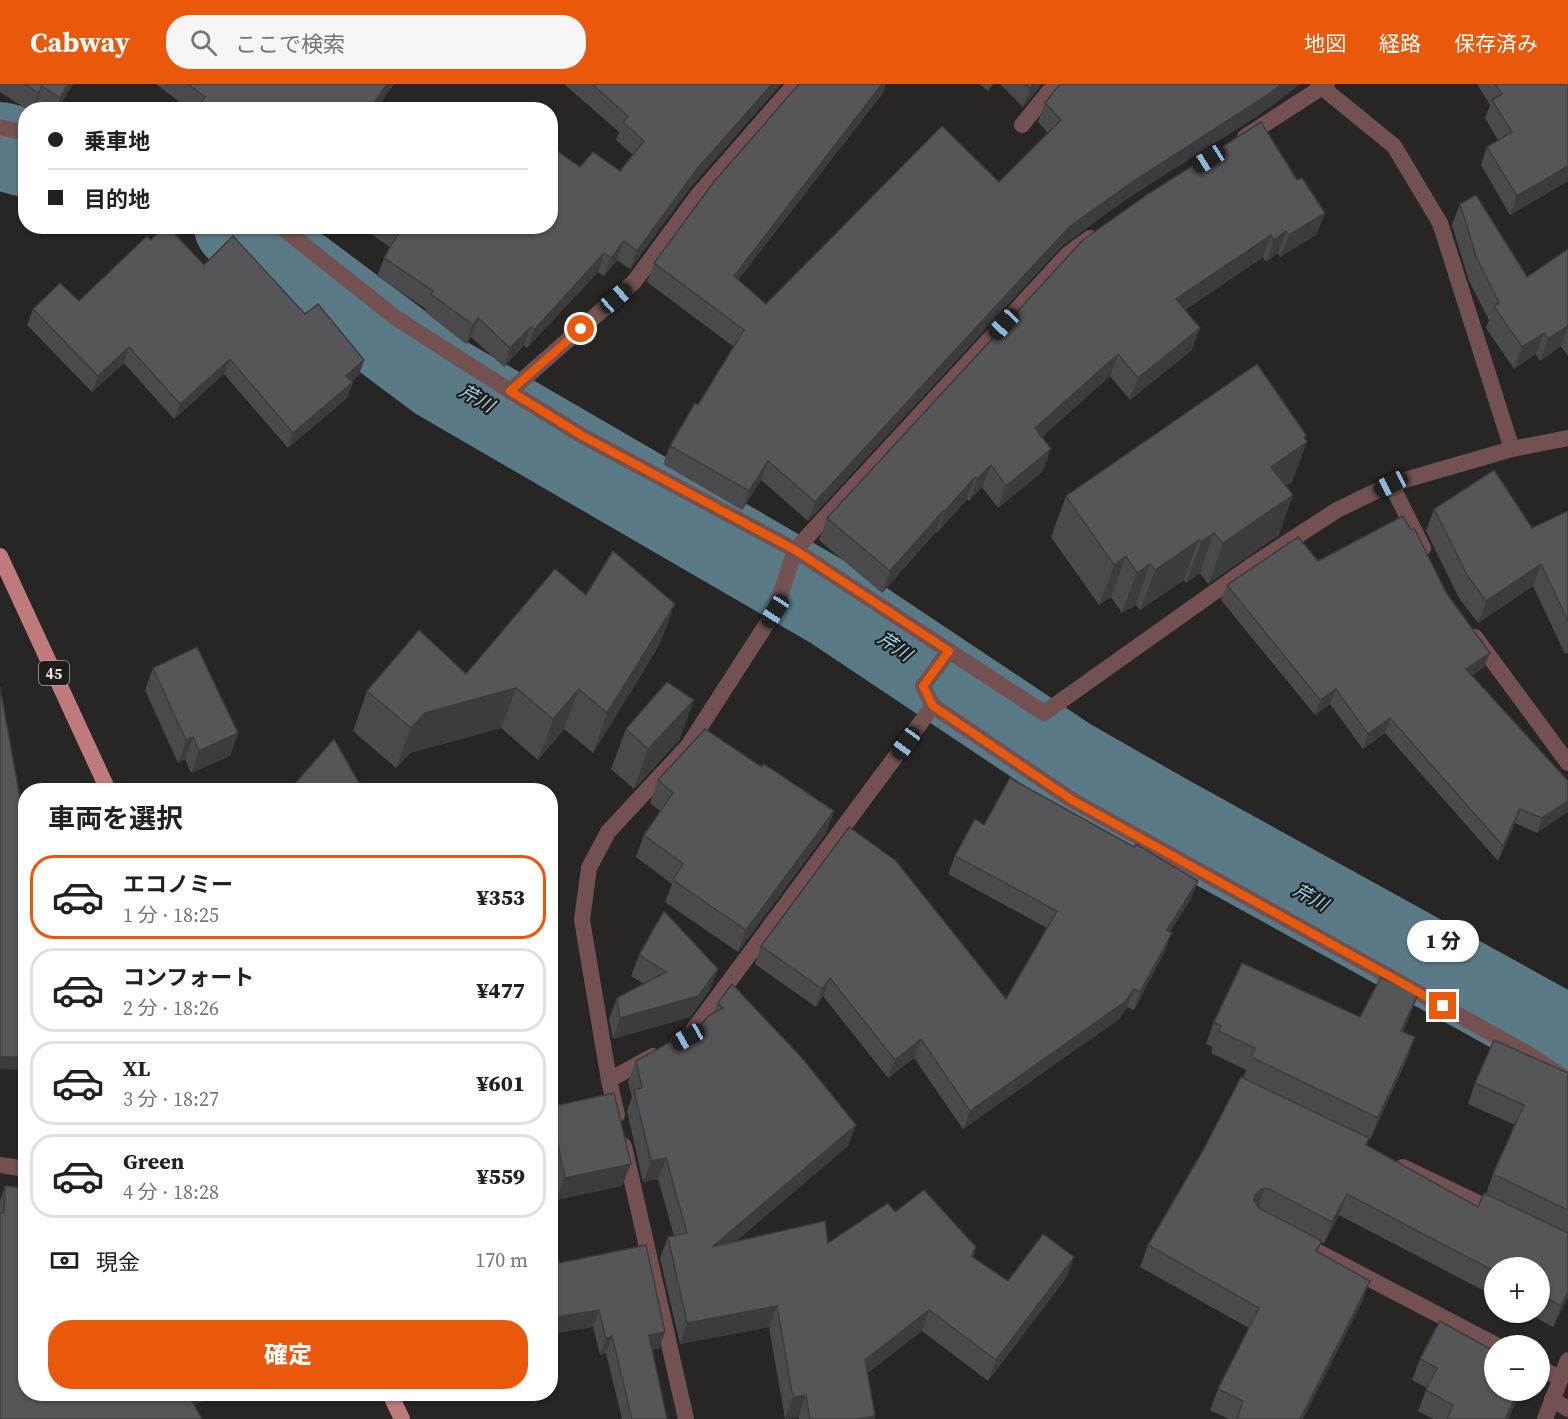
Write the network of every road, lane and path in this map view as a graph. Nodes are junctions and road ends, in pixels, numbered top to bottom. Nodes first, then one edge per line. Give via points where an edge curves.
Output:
1 (795, 84) edge
2 (1055, 84) edge
3 (1322, 85) edge
4 (1022, 125) dead end
5 (0, 127) edge
6 (18, 131) edge
7 (1233, 144) edge
8 (1106, 227) edge
9 (290, 234) edge
10 (510, 391) junction
11 (1568, 438) edge
12 (1512, 449) junction
13 (1391, 484) junction
14 (795, 550) junction
15 (0, 556) edge
16 (1431, 563) edge
17 (1464, 622) edge
18 (949, 651) junction
19 (933, 706) junction
20 (1568, 763) edge
21 (105, 783) edge
22 (609, 1080) junction
23 (1568, 1080) edge
24 (1387, 1160) edge
25 (0, 1165) edge
26 (18, 1168) edge
27 (1515, 1220) edge
28 (1288, 1236) edge
29 (1484, 1339) edge
30 (1568, 1360) edge
31 (1550, 1373) edge
32 (1560, 1378) junction
33 (1552, 1399) junction
34 (393, 1401) edge
35 (1568, 1409) edge
36 (402, 1419) edge
37 (686, 1419) edge
38 (1545, 1419) edge

1 - 10 street via 698,195 634,282
2 - 4 street
3 - 7 street
3 - 12 street via 1394,146 1440,223
5 - 6 street
8 - 14 street via 1068,254
9 - 10 street via 396,318
10 - 14 street via 581,435
11 - 12 street
12 - 13 street
13 - 16 street
13 - 18 street via 1337,510 1044,713
14 - 18 street
14 - 22 street via 775,611 688,746 608,832 589,868 582,920
15 - 21 main road, 45
17 - 20 street
18 - 19 street via 923,686
19 - 22 street via 688,1037
19 - 23 street via 1072,800 1525,1052
22 - 37 street
24 - 27 street
25 - 26 street
28 - 29 street
30 - 32 street
31 - 32 street
32 - 33 street
33 - 35 street
33 - 38 street
34 - 36 main road

